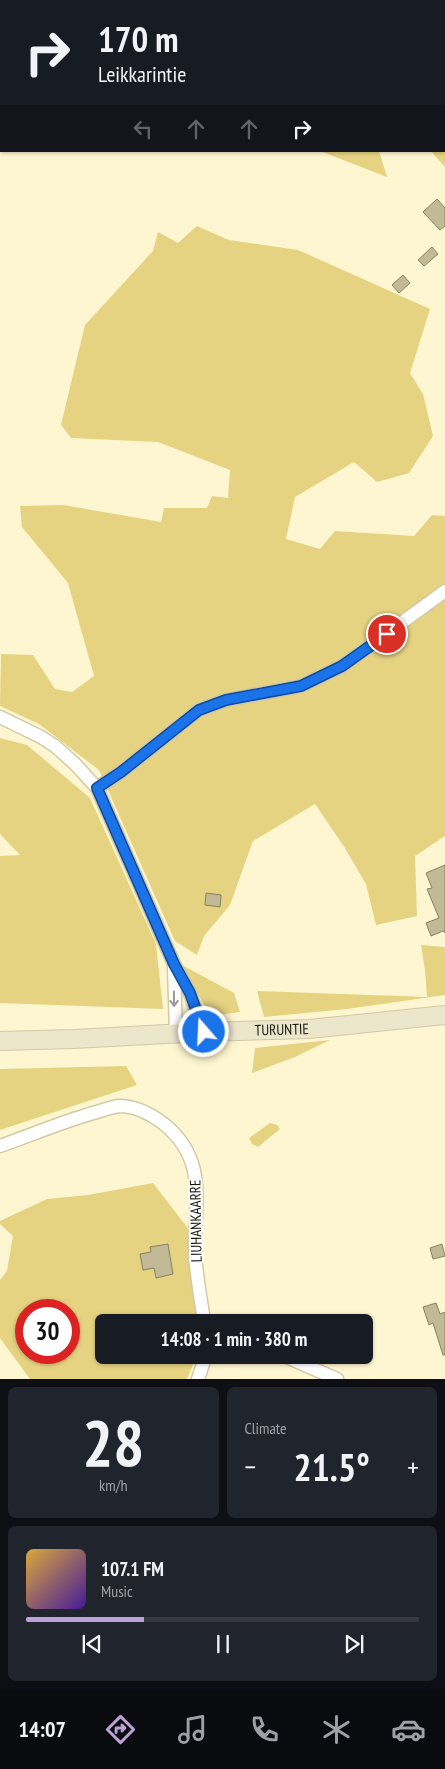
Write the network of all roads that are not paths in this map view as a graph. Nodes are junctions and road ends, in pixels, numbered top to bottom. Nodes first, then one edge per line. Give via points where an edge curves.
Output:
1 (445, 591) edge
2 (0, 717) edge
3 (97, 788) junction
4 (174, 964) junction
5 (445, 1014) edge
6 (204, 1032) junction
7 (176, 1034) junction
8 (0, 1042) edge
9 (0, 1146) edge
10 (203, 1314) edge
11 (203, 1364) edge
12 (303, 1364) edge
13 (198, 1379) edge
14 (337, 1379) edge

1 - 3 street via 342,666 301,686 226,700 199,710
2 - 3 street via 55,746
3 - 4 street
4 - 6 street via 190,993
4 -> 7 street
5 - 6 main road, TURUNTIE via 309,1029
6 - 7 main road, TURUNTIE
7 - 8 main road, TURUNTIE
9 - 10 street, LIUHANKAARRE via 117,1106 133,1108 156,1118 175,1134 196,1172 196,1263
11 - 13 street
12 - 14 street

